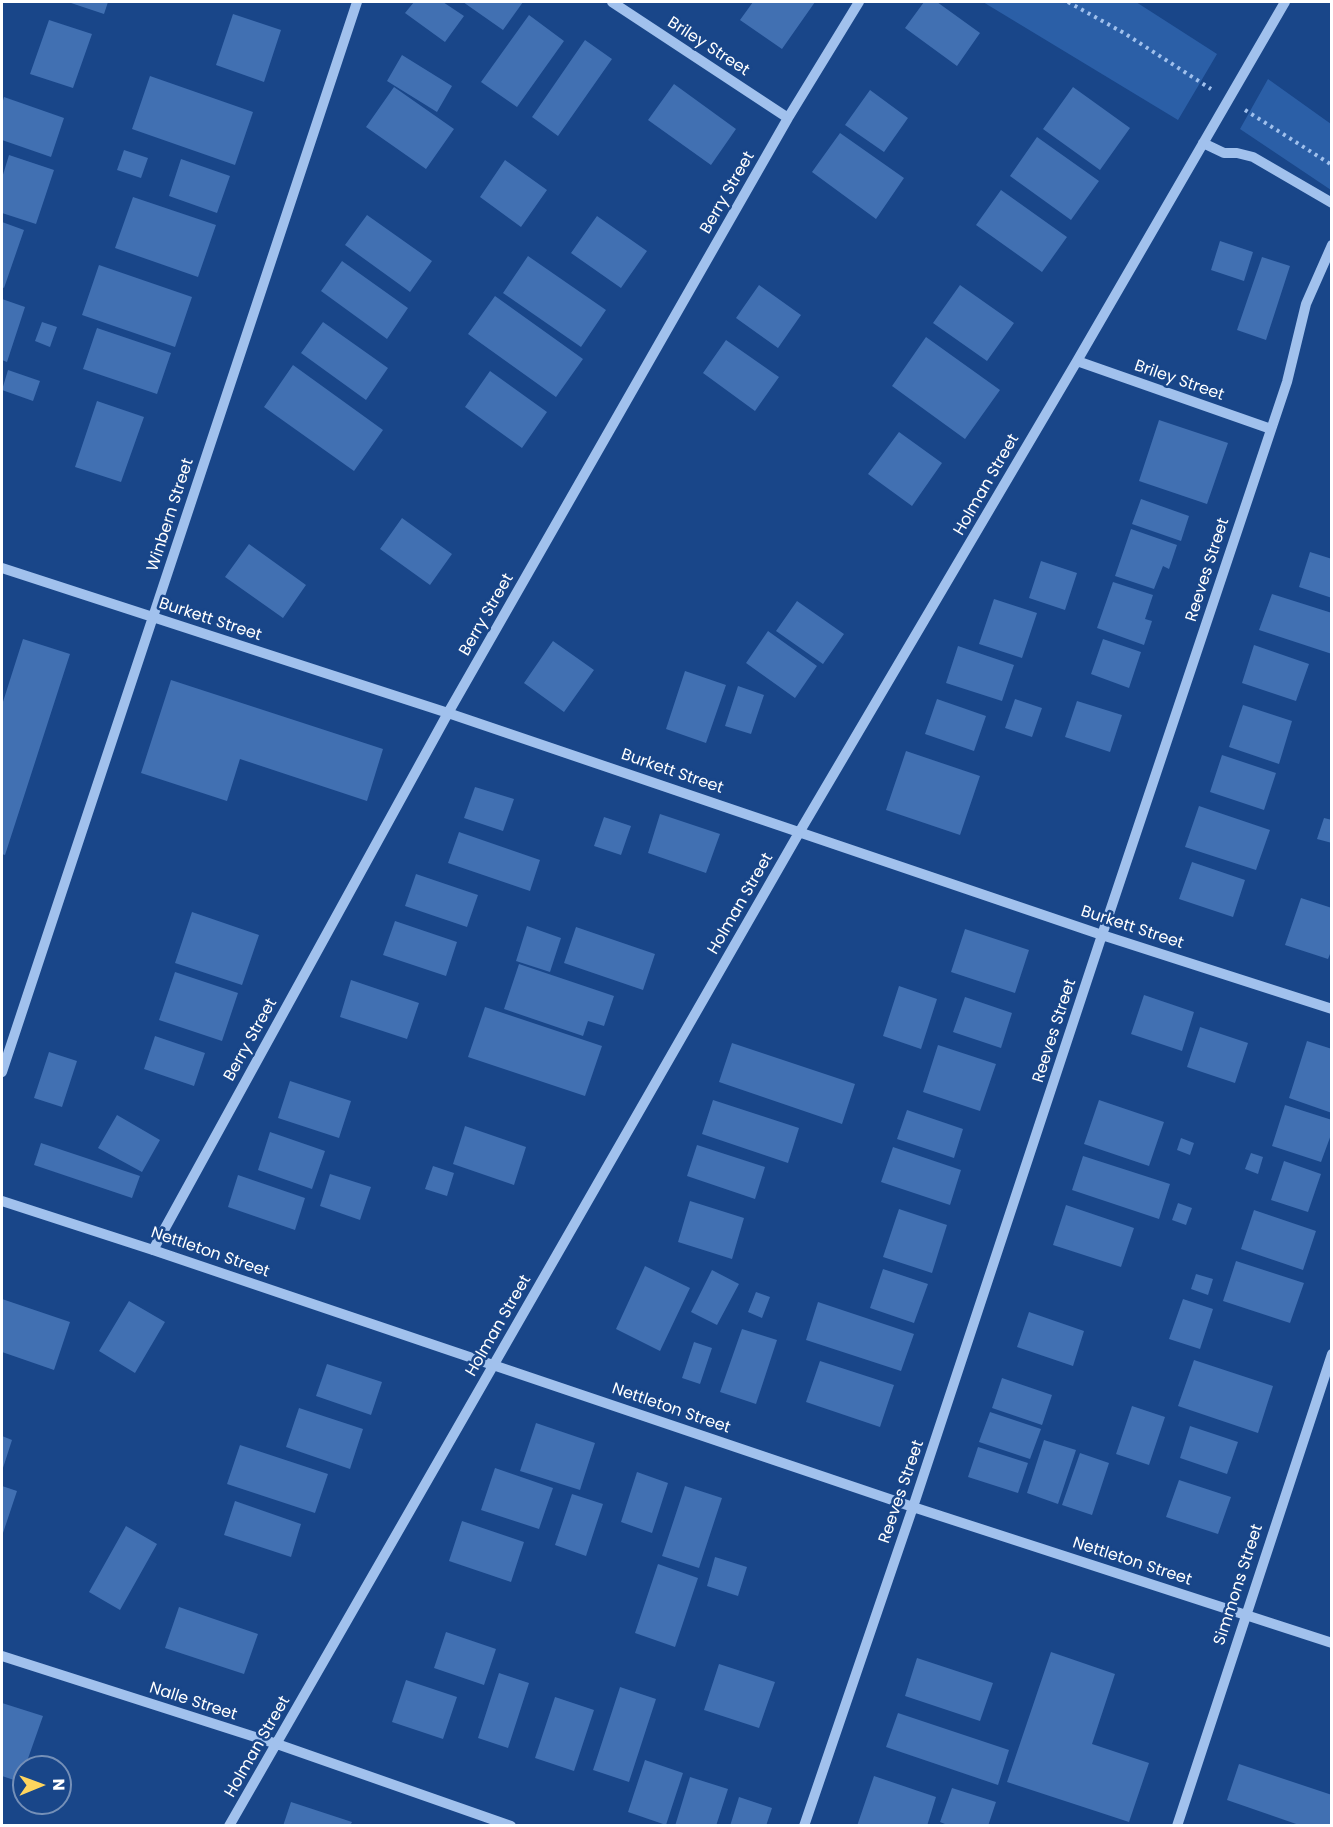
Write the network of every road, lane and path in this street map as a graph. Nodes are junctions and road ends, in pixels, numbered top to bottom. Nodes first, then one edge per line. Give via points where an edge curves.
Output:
1 (357, 2) edge
2 (612, 2) edge
3 (859, 2) edge
4 (1068, 2) edge
5 (1286, 2) edge
6 (1198, 80) dead end
7 (1250, 113) dead end
8 (788, 118) junction
9 (1203, 143) junction
10 (1332, 165) edge
11 (1332, 203) edge
12 (1332, 245) edge
13 (1077, 361) junction
14 (1271, 429) junction
15 (2, 568) edge
16 (153, 617) junction
17 (448, 713) junction
18 (800, 831) junction
19 (1102, 935) junction
20 (1332, 1008) edge
21 (2, 1072) edge
22 (2, 1201) edge
23 (153, 1250) junction
24 (1332, 1354) edge
25 (494, 1365) junction
26 (914, 1507) junction
27 (1245, 1615) junction
28 (1332, 1643) edge
29 (2, 1656) edge
30 (277, 1744) junction
31 (229, 1826) edge
32 (511, 1826) edge
33 (804, 1826) edge
34 (1177, 1826) edge

1 - 16 street, Winbern Street
2 - 8 street, Briley Street
3 - 8 street, Berry Street
4 - 6 path
5 - 9 street, Holman Street
7 - 10 path
8 - 17 street, Berry Street
9 - 11 street via 1224,153 1253,157
9 - 13 street, Holman Street
12 - 14 street, Reeves Street via 1306,304
13 - 14 street, Briley Street
13 - 18 street, Holman Street
14 - 19 street, Reeves Street
15 - 16 street, Burkett Street
16 - 17 street, Burkett Street
16 - 21 street, Winbern Street
17 - 18 street, Burkett Street
17 - 23 street, Berry Street
18 - 19 street, Burkett Street
18 - 25 street, Holman Street
19 - 20 street, Burkett Street
19 - 26 street, Reeves Street
22 - 23 street, Nettleton Street
23 - 25 street, Nettleton Street
24 - 27 street, Simmons Street
25 - 26 street, Nettleton Street
25 - 30 street, Holman Street
26 - 27 street, Nettleton Street
26 - 33 street, Reeves Street
27 - 28 street, Nettleton Street
27 - 34 street, Simmons Street
29 - 30 street, Nalle Street
30 - 31 street, Holman Street
30 - 32 street, Nalle Street

